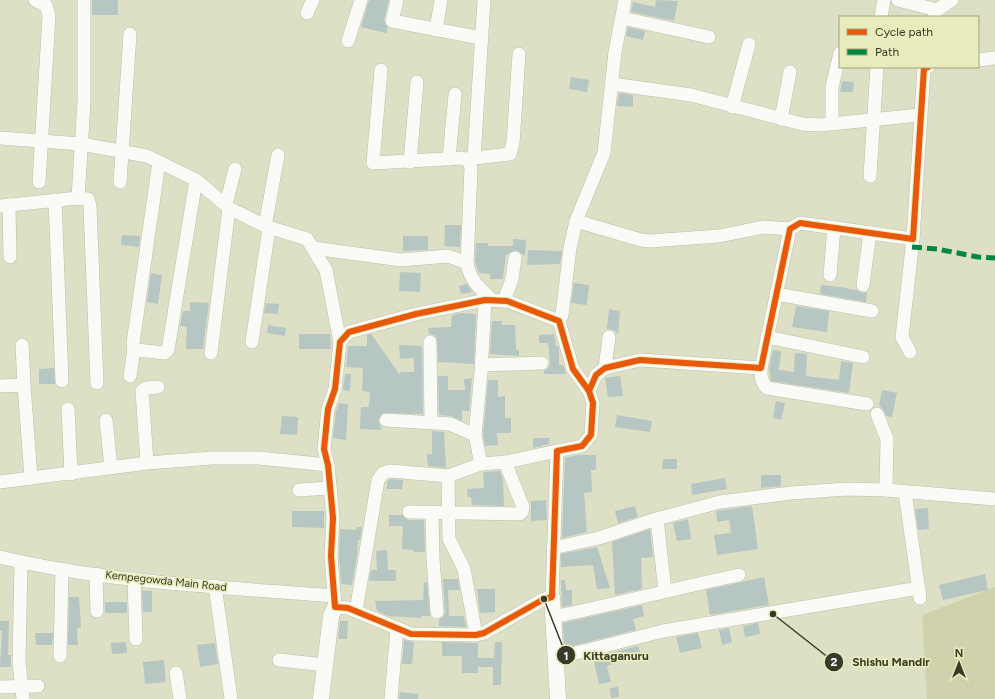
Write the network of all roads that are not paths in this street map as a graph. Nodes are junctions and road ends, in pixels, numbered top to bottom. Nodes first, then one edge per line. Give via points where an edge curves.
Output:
1 (35, 0) edge
2 (84, 0) edge
3 (313, 0) edge
4 (361, 0) edge
5 (397, 0) edge
6 (441, 0) edge
7 (484, 0) edge
8 (625, 0) edge
9 (884, 0) edge
10 (898, 0) edge
11 (952, 0) edge
12 (307, 13) dead end
13 (935, 14) edge
14 (881, 16) edge
15 (622, 18) junction
16 (436, 30) junction
17 (130, 34) dead end
18 (709, 37) dead end
19 (482, 38) junction
20 (348, 41) dead end
21 (749, 44) dead end
22 (519, 54) dead end
23 (839, 57) edge
24 (995, 58) edge
25 (979, 60) edge
26 (877, 68) edge
27 (925, 68) edge
28 (381, 70) dead end
29 (790, 72) dead end
30 (417, 82) dead end
31 (612, 84) junction
32 (455, 94) dead end
33 (732, 107) junction
34 (920, 115) junction
35 (781, 119) junction
36 (872, 120) junction
37 (832, 124) junction
38 (0, 138) edge
39 (41, 141) junction
40 (81, 144) junction
41 (121, 152) junction
42 (278, 155) dead end
43 (449, 159) junction
44 (470, 159) junction
45 (158, 162) junction
46 (410, 162) junction
47 (235, 169) dead end
48 (870, 176) dead end
49 (196, 180) junction
50 (39, 182) dead end
51 (120, 182) dead end
52 (78, 198) junction
53 (55, 200) junction
54 (5, 205) edge
55 (227, 206) junction
56 (576, 221) junction
57 (267, 227) junction
58 (834, 228) junction
59 (790, 229) junction
60 (870, 233) junction
61 (913, 240) junction
62 (313, 248) junction
63 (10, 256) dead end
64 (515, 258) dead end
65 (467, 263) junction
66 (830, 275) dead end
67 (863, 285) dead end
68 (776, 294) junction
69 (494, 300) junction
70 (872, 311) dead end
71 (559, 321) junction
72 (609, 337) dead end
73 (767, 337) junction
74 (252, 342) dead end
75 (340, 342) junction
76 (430, 342) dead end
77 (22, 345) dead end
78 (134, 349) junction
79 (910, 352) dead end
80 (211, 353) dead end
81 (863, 357) dead end
82 (542, 363) dead end
83 (482, 365) junction
84 (605, 368) junction
85 (761, 368) junction
86 (130, 376) dead end
87 (62, 381) dead end
88 (97, 383) dead end
89 (24, 385) junction
90 (0, 386) edge
91 (158, 387) dead end
92 (588, 391) junction
93 (867, 404) dead end
94 (68, 409) dead end
95 (877, 414) dead end
96 (106, 420) dead end
97 (386, 420) dead end
98 (431, 422) junction
99 (475, 436) junction
100 (556, 451) junction
101 (505, 462) junction
102 (147, 463) junction
103 (481, 464) junction
104 (328, 465) junction
105 (111, 468) junction
106 (71, 474) junction
107 (448, 476) junction
108 (31, 478) junction
109 (0, 482) edge
110 (330, 488) junction
111 (299, 490) dead end
112 (886, 490) junction
113 (905, 492) junction
114 (995, 499) edge
115 (410, 512) dead end
116 (432, 512) junction
117 (448, 513) junction
118 (657, 519) junction
119 (553, 548) junction
120 (0, 557) edge
121 (21, 562) junction
122 (62, 569) junction
123 (96, 574) junction
124 (740, 575) dead end
125 (134, 579) junction
126 (215, 586) junction
127 (665, 591) junction
128 (552, 597) junction
129 (335, 601) junction
130 (97, 611) dead end
131 (356, 611) junction
132 (437, 612) dead end
133 (553, 617) junction
134 (397, 628) junction
135 (476, 635) junction
136 (136, 639) dead end
137 (60, 656) dead end
138 (556, 658) junction
139 (279, 660) dead end
140 (325, 665) junction
141 (176, 673) dead end
142 (38, 686) dead end
143 (0, 687) edge
144 (22, 693) edge
145 (180, 699) edge
146 (231, 699) edge
147 (321, 699) edge
148 (391, 699) edge
149 (558, 699) edge

1 - 39 street via 46,5 48,16
2 - 40 street via 84,102
3 - 12 street
4 - 20 street
5 - 16 street via 392,21
6 - 16 street
7 - 19 street
8 - 15 street
9 - 14 street
10 - 13 street
11 - 13 street
15 - 18 street
15 - 31 street
16 - 19 street
17 - 41 street
19 - 44 street
21 - 33 street
22 - 44 street via 513,143 510,154
23 - 37 street via 832,87
24 - 25 street
26 - 36 street
27 - 34 street
28 - 46 street via 373,163
29 - 35 street
30 - 46 street
31 - 33 street via 691,96
31 - 56 street via 604,153
32 - 43 street
33 - 35 street
34 - 36 street
34 - 61 street
35 - 37 street via 802,124
36 - 37 street
36 - 48 street
38 - 39 street
39 - 40 street
39 - 50 street
40 - 41 street
40 - 52 street
41 - 45 street via 147,156
41 - 51 street
42 - 57 street
43 - 44 street
43 - 46 street
44 - 65 street
45 - 49 street
45 - 78 street
47 - 55 street
49 - 55 street
49 - 78 street via 168,350 164,353
52 - 53 street
52 - 88 street via 88,199 90,206
53 - 54 street
53 - 87 street
54 - 63 street
55 - 57 street
55 - 80 street
56 - 59 street via 650,241 719,236 763,227
56 - 71 street via 562,316
57 - 62 street via 307,239
57 - 74 street
58 - 59 street via 800,223
58 - 60 street
58 - 66 street
59 - 68 street
60 - 61 street
60 - 67 street
61 - 79 street via 902,337
62 - 65 street via 401,260 448,256
62 - 75 street via 326,270
64 - 69 street via 512,279
65 - 69 street via 475,284
68 - 70 street
68 - 73 street
69 - 71 street
69 - 75 street via 416,314 349,332
69 - 83 street
71 - 92 street via 573,369
72 - 84 street
73 - 81 street
73 - 85 street
75 - 104 street via 335,389 328,409 325,431 324,449
76 - 98 street
77 - 89 street
78 - 86 street
82 - 83 street
83 - 99 street
84 - 85 street via 640,360
84 - 92 street via 596,375
85 - 93 street via 761,378 767,388
89 - 90 street
89 - 108 street
91 - 102 street via 142,391
92 - 100 street via 593,403 591,435 582,446
94 - 106 street
95 - 112 street via 887,439
96 - 105 street
97 - 98 street
98 - 99 street via 450,424
99 - 103 street
100 - 101 street
100 - 119 street
101 - 103 street
101 - 117 street via 523,507 522,512
102 - 104 street via 260,458
102 - 105 street
103 - 107 street
104 - 110 street
105 - 106 street
106 - 108 street
107 - 117 street
107 - 131 street via 390,471 383,473 378,480
108 - 109 street
110 - 111 street
110 - 129 street via 333,518 331,556
112 - 113 street
112 - 118 street via 798,492 728,500
113 - 114 street
113 - 138 street via 919,593 663,631
115 - 116 street
116 - 117 street
116 - 132 street
117 - 135 street via 449,539 464,569
118 - 119 street via 599,538
118 - 127 street
119 - 128 street
120 - 121 street, Kempegowda Main Road
121 - 122 street, Kempegowda Main Road
121 - 144 street via 19,662
122 - 123 street, Kempegowda Main Road
122 - 137 street
123 - 125 street, Kempegowda Main Road
123 - 130 street
124 - 127 street
125 - 126 street, Kempegowda Main Road
125 - 136 street
126 - 129 street, Kempegowda Main Road
126 - 146 street
127 - 133 street
128 - 133 main road
128 - 135 street
129 - 131 street, Kempegowda Main Road
129 - 140 main road via 330,616
131 - 134 street, Kempegowda Main Road
133 - 138 main road
134 - 135 street, Kempegowda Main Road via 411,634
134 - 148 street
138 - 149 main road
139 - 140 street
140 - 147 main road
141 - 145 street
142 - 144 street
143 - 144 street

